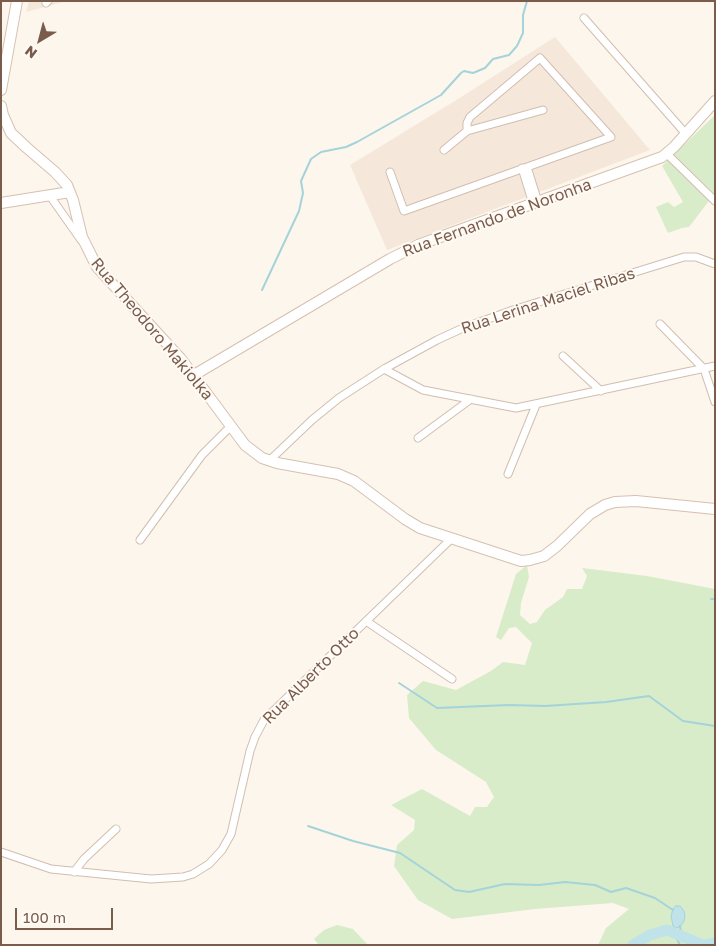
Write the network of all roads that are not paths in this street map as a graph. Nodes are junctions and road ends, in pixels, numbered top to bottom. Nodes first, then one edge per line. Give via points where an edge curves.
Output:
1 (16, 1) edge
2 (584, 18) dead end
3 (1, 90) edge
4 (715, 101) edge
5 (1, 106) edge
6 (543, 110) dead end
7 (467, 131) junction
8 (686, 134) junction
9 (444, 150) dead end
10 (667, 154) junction
11 (524, 168) junction
12 (390, 172) dead end
13 (70, 192) junction
14 (50, 196) junction
15 (715, 201) edge
16 (1, 203) edge
17 (535, 203) junction
18 (85, 247) junction
19 (715, 264) edge
20 (660, 324) dead end
21 (563, 356) dead end
22 (715, 366) edge
23 (384, 369) junction
24 (704, 370) junction
25 (194, 375) junction
26 (601, 391) junction
27 (471, 399) junction
28 (715, 402) edge
29 (536, 405) junction
30 (231, 426) junction
31 (418, 438) dead end
32 (269, 460) junction
33 (508, 474) dead end
34 (715, 509) edge
35 (451, 539) junction
36 (140, 540) dead end
37 (366, 621) junction
38 (452, 679) dead end
39 (116, 829) dead end
40 (1, 852) edge
41 (74, 872) junction

1 - 3 main road
2 - 8 street
4 - 8 main road, Rua Fernando de Noronha
5 - 13 main road, Rua Theodoro Makiolka via 11,133 61,178
6 - 7 street
7 - 9 street
7 - 11 street via 470,117 540,58 611,137
8 - 10 main road, Rua Fernando de Noronha
10 - 15 street
10 - 17 main road, Rua Fernando de Noronha
11 - 12 street via 404,211
11 - 17 street
13 - 14 main road
13 - 18 main road, Rua Theodoro Makiolka
14 - 16 main road
14 - 18 street
17 - 25 main road, Rua Fernando de Noronha via 405,251
18 - 25 main road, Rua Theodoro Makiolka via 102,273
19 - 23 street, Rua Lerina Maciel Ribas via 696,256 684,257 512,310 446,336
20 - 24 street
21 - 26 street
22 - 24 street
23 - 27 street via 423,390
23 - 32 street, Rua Lerina Maciel Ribas via 326,408
24 - 26 street
24 - 28 street
25 - 30 main road, Rua Theodoro Makiolka
26 - 29 street
27 - 29 street via 516,408
27 - 31 street
29 - 33 street
30 - 32 main road, Rua Theodoro Makiolka via 251,450
30 - 36 street via 202,455
32 - 35 main road, Rua Theodoro Makiolka via 338,474 361,486 413,524
34 - 35 main road, Rua Theodoro Makiolka via 636,501 614,502 590,514 550,552 530,560 512,559
35 - 37 street, Rua Alberto Otto
37 - 38 street
37 - 41 street, Rua Alberto Otto via 258,729 231,834 209,864 193,874 174,878
39 - 41 street
40 - 41 street, Rua Alberto Otto via 42,867

